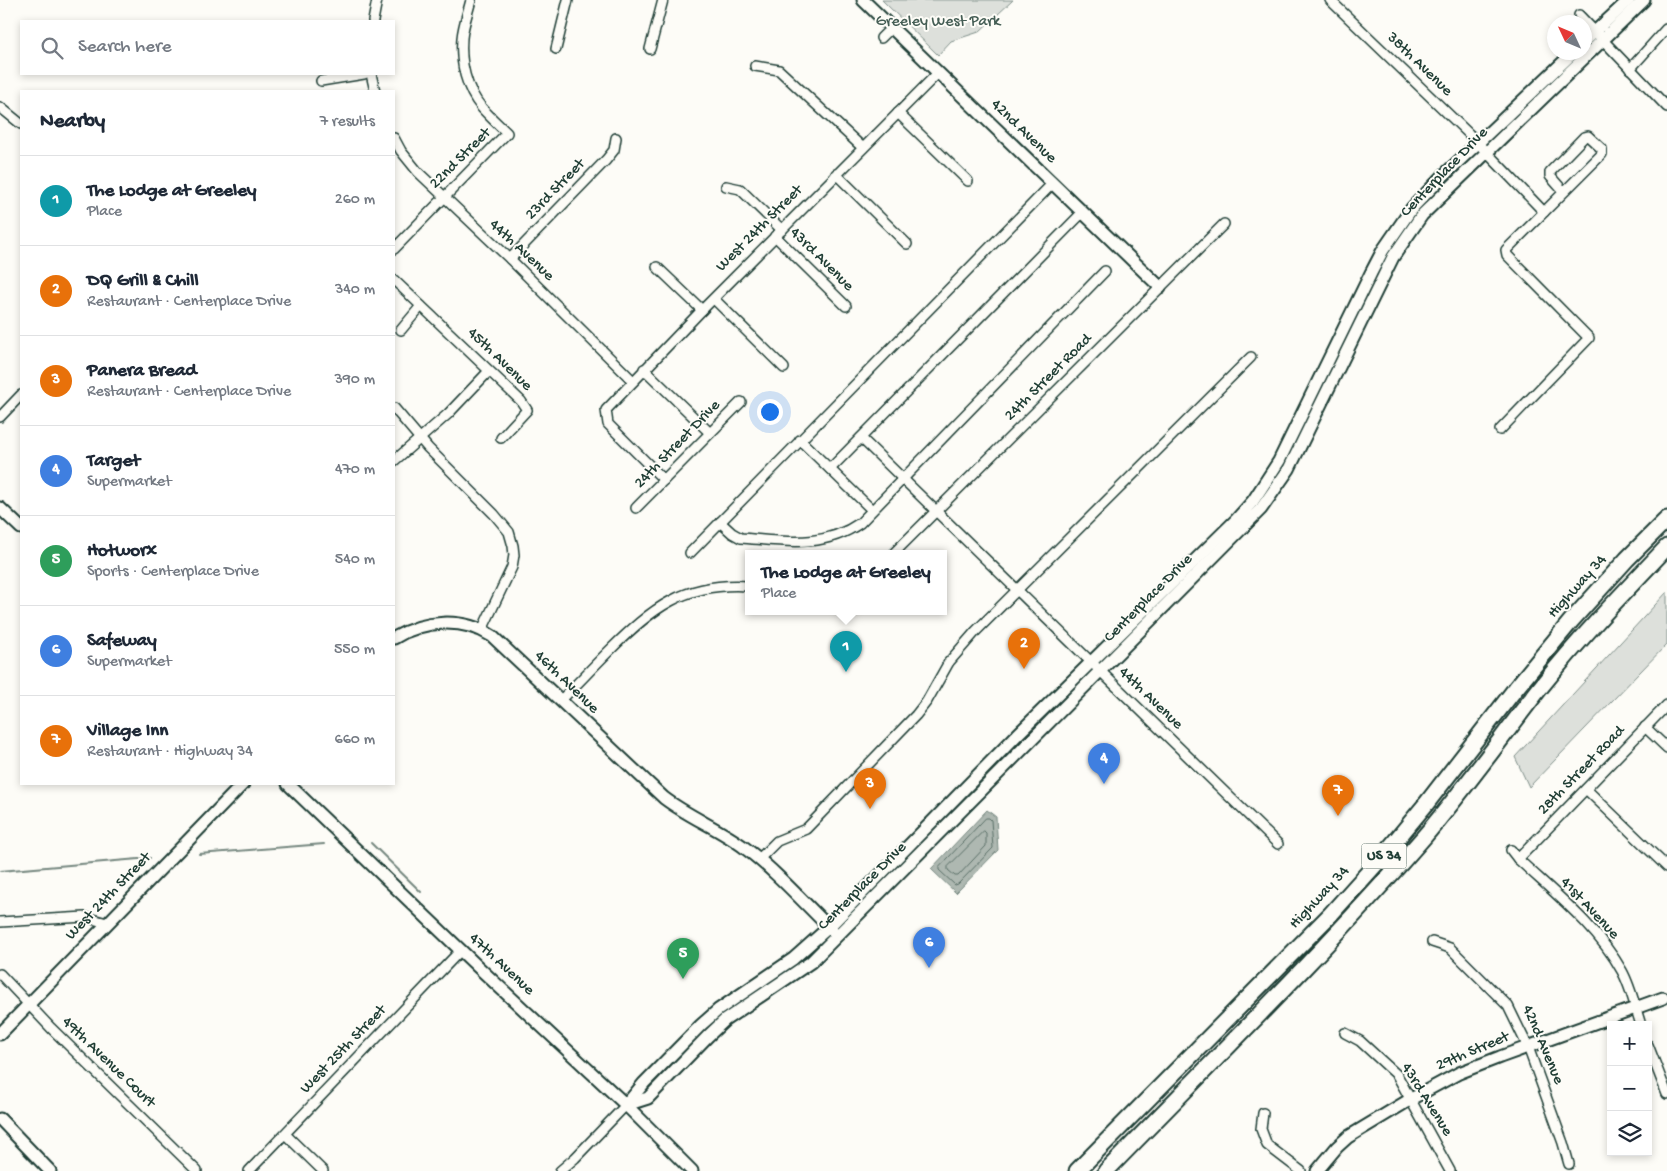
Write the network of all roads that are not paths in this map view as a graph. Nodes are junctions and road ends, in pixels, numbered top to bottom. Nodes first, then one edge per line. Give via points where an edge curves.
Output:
1 (377, 0) edge
2 (471, 0) edge
3 (568, 0) edge
4 (662, 0) edge
5 (863, 0) edge
6 (1330, 0) edge
7 (1629, 0) edge
8 (1644, 0) edge
9 (373, 20) edge
10 (891, 28) junction
11 (1592, 28) edge
12 (1666, 29) dead end
13 (1599, 35) junction
14 (880, 38) dead end
15 (1592, 38) edge
16 (556, 48) dead end
17 (650, 49) dead end
18 (1566, 60) edge
19 (755, 66) dead end
20 (1630, 69) junction
21 (938, 73) junction
22 (358, 75) edge
23 (371, 75) edge
24 (321, 81) dead end
25 (375, 90) edge
26 (1667, 106) edge
27 (0, 107) edge
28 (898, 113) junction
29 (20, 123) edge
30 (616, 138) dead end
31 (395, 140) edge
32 (1478, 143) junction
33 (863, 148) junction
34 (1486, 152) junction
35 (836, 174) junction
36 (968, 182) dead end
37 (1052, 184) junction
38 (726, 186) dead end
39 (1564, 192) junction
40 (444, 197) junction
41 (1544, 212) junction
42 (1082, 213) junction
43 (1224, 224) dead end
44 (778, 233) junction
45 (907, 244) dead end
46 (395, 247) edge
47 (510, 259) junction
48 (657, 268) dead end
49 (1105, 271) dead end
50 (395, 281) edge
51 (1160, 287) junction
52 (714, 299) junction
53 (421, 306) junction
54 (846, 306) dead end
55 (702, 310) junction
56 (401, 330) dead end
57 (1251, 356) dead end
58 (784, 368) dead end
59 (644, 369) junction
60 (490, 371) junction
61 (633, 381) junction
62 (20, 397) edge
63 (741, 402) dead end
64 (395, 409) edge
65 (0, 417) edge
66 (1500, 430) dead end
67 (710, 434) junction
68 (501, 438) dead end
69 (861, 438) junction
70 (420, 439) junction
71 (800, 440) junction
72 (395, 460) edge
73 (830, 469) junction
74 (903, 479) junction
75 (664, 480) junction
76 (0, 508) edge
77 (636, 508) dead end
78 (872, 510) junction
79 (937, 512) junction
80 (1667, 519) edge
81 (720, 522) junction
82 (20, 527) edge
83 (1667, 547) edge
84 (897, 550) edge
85 (690, 553) dead end
86 (745, 586) edge
87 (1017, 590) junction
88 (482, 630) junction
89 (395, 637) edge
90 (1096, 667) junction
91 (561, 700) junction
92 (1667, 705) edge
93 (1645, 727) junction
94 (1478, 737) junction
95 (1667, 748) edge
96 (1493, 749) junction
97 (242, 785) edge
98 (289, 785) edge
99 (1586, 788) junction
100 (1278, 844) dead end
101 (1511, 850) dead end
102 (1518, 858) junction
103 (759, 859) junction
104 (1667, 867) edge
105 (0, 922) edge
106 (107, 924) junction
107 (829, 927) junction
108 (838, 936) junction
109 (1432, 942) dead end
110 (461, 950) junction
111 (0, 974) edge
112 (1663, 998) dead end
113 (28, 1004) junction
114 (1636, 1008) junction
115 (1640, 1021) edge
116 (1345, 1033) dead end
117 (0, 1034) edge
118 (1528, 1047) junction
119 (1652, 1055) edge
120 (1667, 1094) edge
121 (1411, 1099) junction
122 (626, 1105) junction
123 (1262, 1113) dead end
124 (0, 1119) edge
125 (284, 1134) junction
126 (1569, 1164) dead end
127 (50, 1171) edge
128 (197, 1171) edge
129 (249, 1171) edge
130 (323, 1171) edge
131 (561, 1171) edge
132 (692, 1171) edge
133 (1077, 1171) edge
134 (1106, 1171) edge
135 (1301, 1171) edge
136 (1317, 1171) edge
137 (1450, 1171) edge

1 - 9 street
2 - 40 street, 22nd Street via 462,36 464,74 481,107 507,133
3 - 16 street
4 - 17 street
5 - 10 street, 42nd Avenue
6 - 32 street, 38th Avenue
7 - 13 street
8 - 13 street
10 - 14 street
10 - 21 street, 42nd Avenue
11 - 13 street
12 - 20 street
13 - 15 street
13 - 20 street
13 - 34 street, Centerplace Drive
18 - 32 street, Centerplace Drive
19 - 33 street via 779,70
20 - 26 street
21 - 28 street, West 24th Street
21 - 37 street, 42nd Avenue
22 - 24 street
23 - 25 street
27 - 29 street
28 - 33 street, West 24th Street
28 - 36 street
30 - 47 street, 23rd Street via 614,150 606,160
31 - 40 street, 44th Avenue via 418,172
32 - 34 street, 38th Avenue
32 - 90 street, Centerplace Drive via 1398,226 1383,250 1279,461 1253,501
33 - 35 street, West 24th Street
34 - 41 street, 38th Avenue
34 - 90 street, Centerplace Drive via 1422,215 1393,257 1289,469 1261,509
35 - 44 street, West 24th Street
35 - 45 street
37 - 42 street, 42nd Avenue
37 - 71 street
38 - 44 street, 43rd Avenue via 740,189
39 - 39 street via 1602,154 1588,136 1550,172
39 - 41 street
40 - 46 street, 22nd Street
40 - 47 street, 44th Avenue
41 - 66 street via 1506,250 1507,255 1589,338
42 - 51 street, 42nd Avenue
42 - 69 street
43 - 51 street, 24th Street Road
44 - 52 street, West 24th Street
44 - 54 street, 43rd Avenue
47 - 61 street, 44th Avenue
48 - 55 street
49 - 74 street
50 - 53 street, 45th Avenue
51 - 79 street, 24th Street Road
52 - 55 street, West 24th Street
52 - 58 street
53 - 56 street
53 - 60 street, 45th Avenue
55 - 59 street, West 24th Street
57 - 87 street
59 - 61 street, West 24th Street
59 - 67 street
60 - 68 street, 45th Avenue via 527,410
60 - 70 street
61 - 75 street, West 24th Street via 606,410 608,424
62 - 65 street
63 - 67 street, 24th Street Drive
64 - 70 street
67 - 75 street, 24th Street Drive
69 - 73 street
69 - 74 street, 44th Avenue
70 - 72 street
70 - 88 street via 509,532 514,555 512,567
71 - 73 street
71 - 81 street
73 - 78 street
74 - 78 street
74 - 79 street, 44th Avenue
75 - 77 street, 24th Street Drive
76 - 82 street
78 - 81 street via 860,523 838,536 808,542 740,538
79 - 84 street, 24th Street Road
79 - 87 street, 44th Avenue
80 - 94 highway, Highway 34 / US 34 via 1571,621
81 - 85 street
83 - 96 highway, US 34 via 1588,632
86 - 91 street via 719,586 694,591 656,609 637,623
87 - 90 street, 44th Avenue
87 - 103 street via 949,662 927,701 909,723 806,829 777,841
88 - 89 street via 448,623 429,624
88 - 91 street, 46th Avenue
90 - 100 street, 44th Avenue
90 - 107 street, Centerplace Drive via 990,761
90 - 108 street, Centerplace Drive
91 - 103 street, 46th Avenue via 664,798
92 - 93 street, 28th Street Road
93 - 95 street
93 - 99 street, 28th Street Road
94 - 96 highway
94 - 133 highway, Highway 34 / US 34 via 1383,856 1330,915
96 - 134 highway, US 34 via 1440,818 1375,893
97 - 106 street, West 24th Street
98 - 110 street, 47th Avenue
99 - 102 street, 28th Street Road
99 - 104 street
101 - 102 street, 41st Avenue
102 - 114 street, 41st Avenue via 1602,941 1623,972
103 - 107 street, 46th Avenue
105 - 106 street via 85,917
106 - 113 street, West 24th Street
107 - 108 street, 46th Avenue
107 - 122 street, Centerplace Drive via 793,959 718,1010
108 - 122 street, Centerplace Drive via 811,962 725,1020 648,1098
109 - 118 street, 42nd Avenue via 1450,948 1508,1006
110 - 122 street, 47th Avenue
110 - 125 street, West 25th Street
111 - 113 street, 49th Avenue Court
112 - 114 street, 29th Street
113 - 117 street, West 24th Street
113 - 128 street, 49th Avenue Court
114 - 115 street, 41st Avenue
114 - 118 street, 29th Street
116 - 121 street, 43rd Avenue via 1360,1041 1397,1075
118 - 121 street, 29th Street via 1459,1073
118 - 126 street, 42nd Avenue
119 - 120 street
121 - 136 street, 29th Street via 1348,1136
121 - 137 street, 43rd Avenue
122 - 131 street, Centerplace Drive
122 - 132 street, 47th Avenue
123 - 135 street via 1261,1129 1267,1146
124 - 127 street
125 - 129 street, West 25th Street
125 - 130 street

